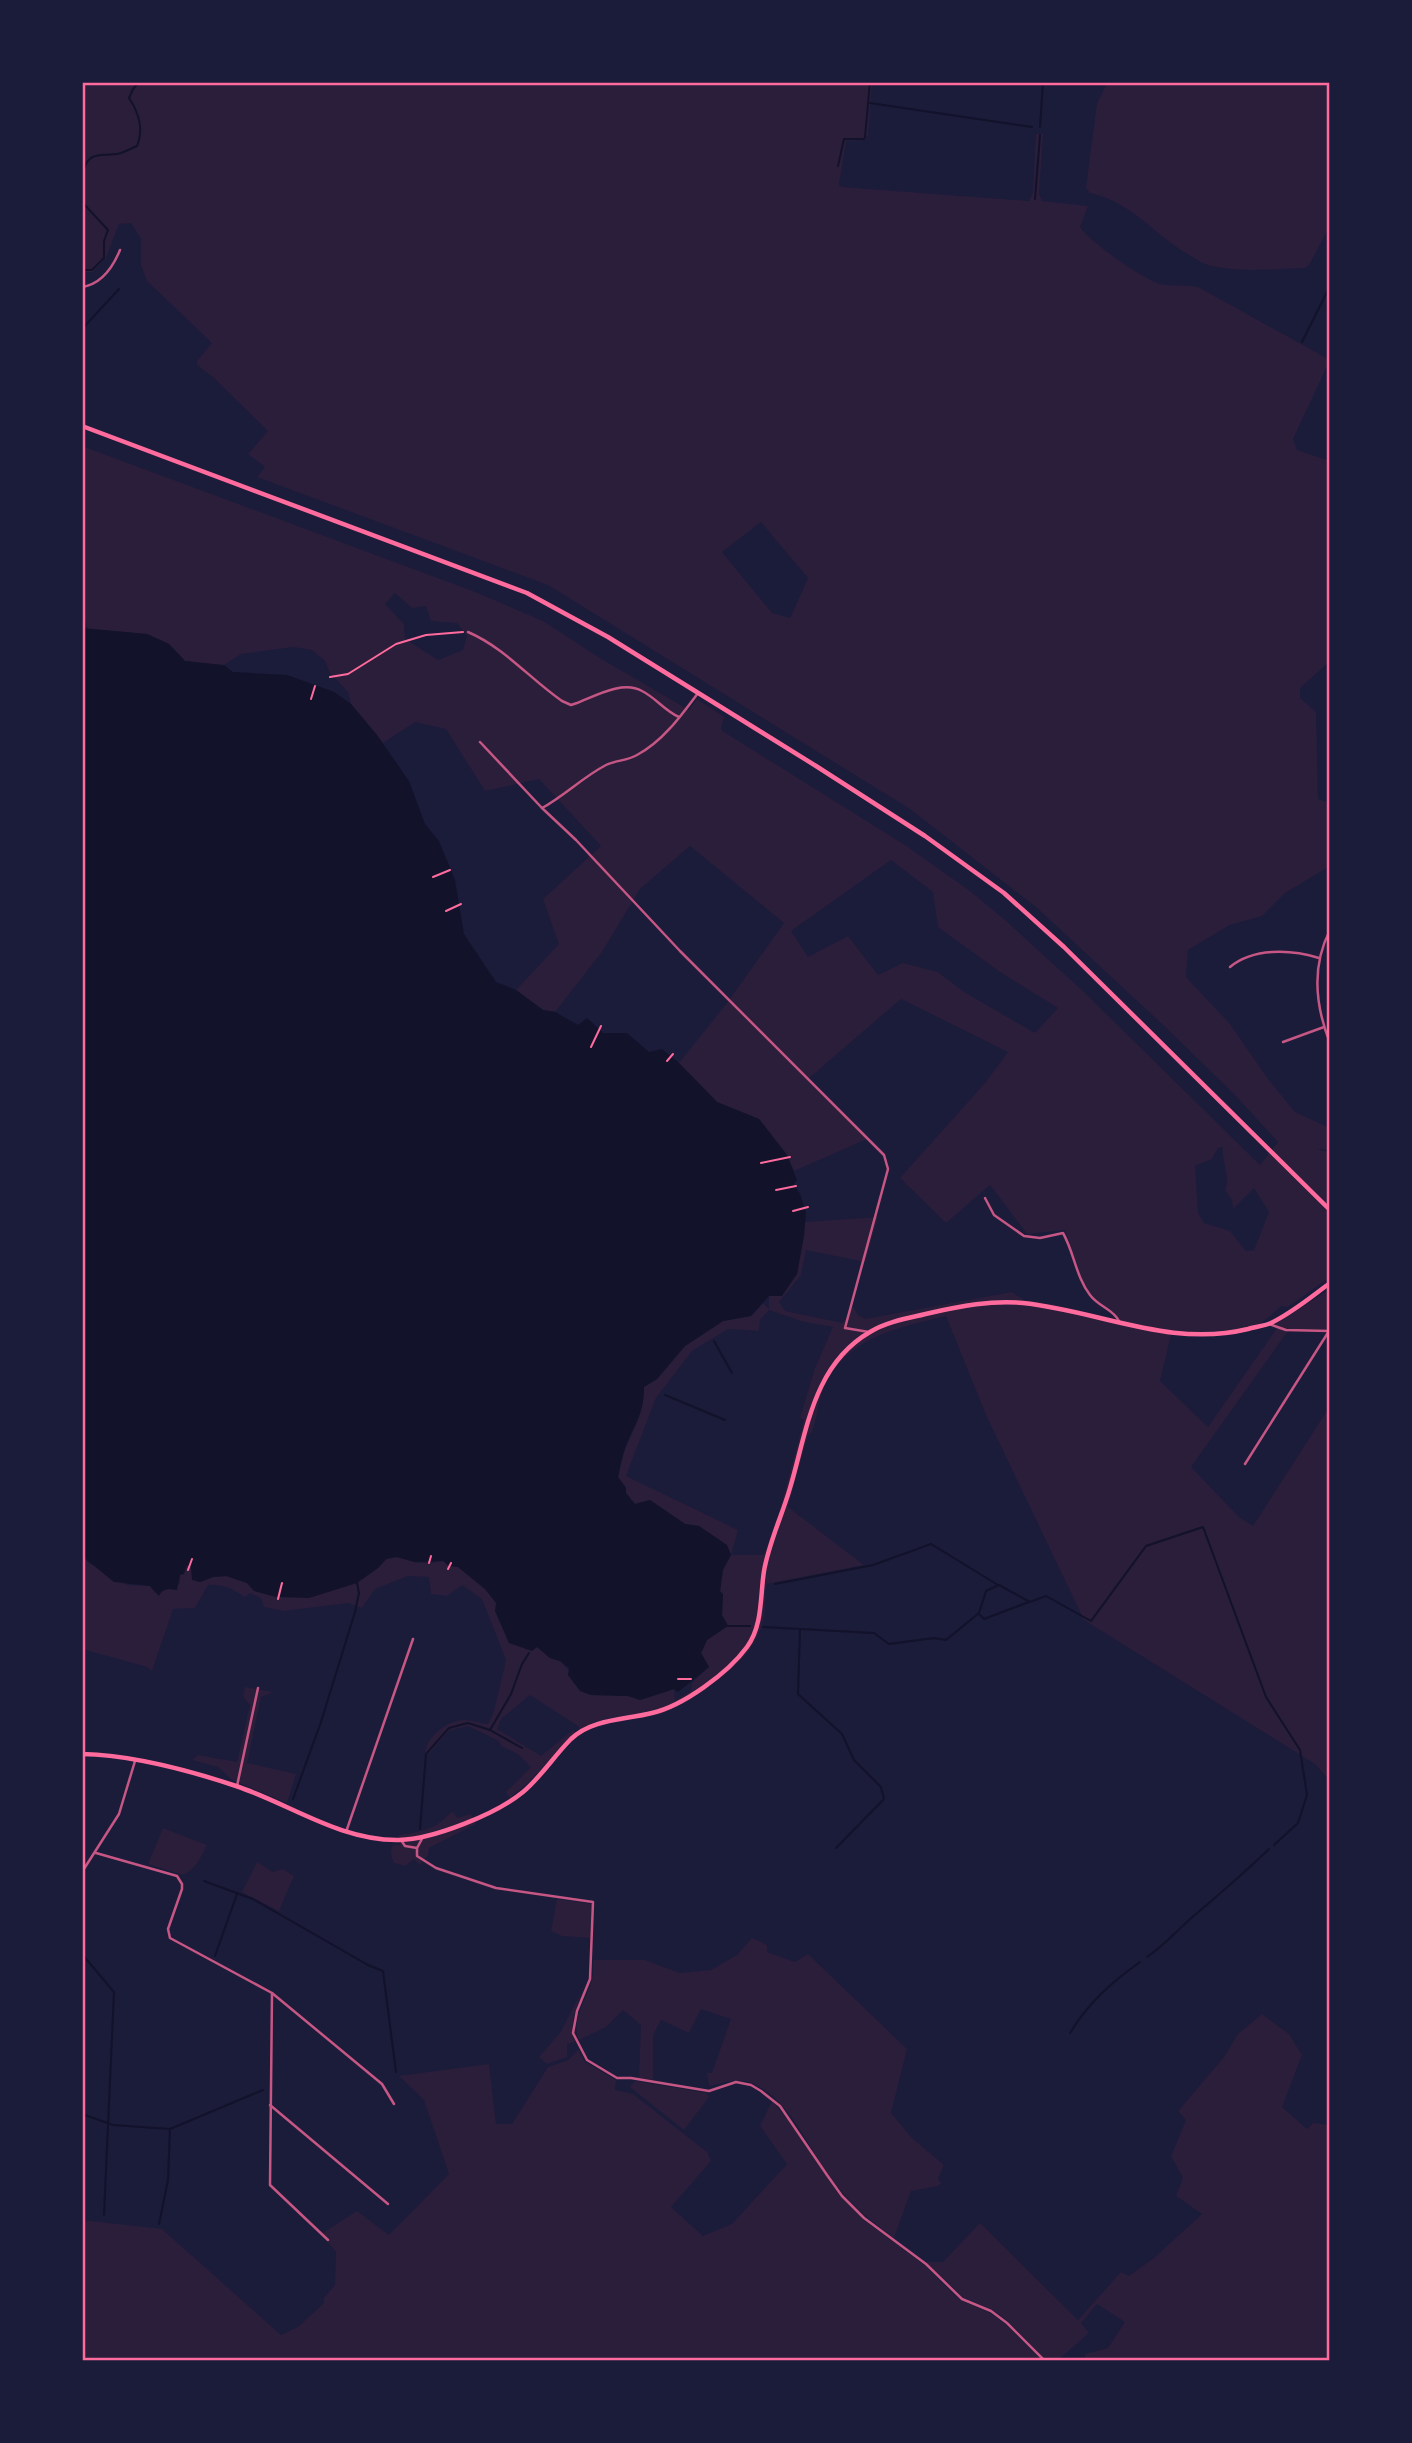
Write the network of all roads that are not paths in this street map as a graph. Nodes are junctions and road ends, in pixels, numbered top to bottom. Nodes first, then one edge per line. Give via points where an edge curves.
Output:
1 (120, 250) dead end
2 (82, 287) edge
3 (82, 426) edge
4 (468, 632) road end
5 (698, 693) junction
6 (680, 718) junction
7 (480, 742) dead end
8 (542, 808) junction
9 (1330, 930) edge
10 (1319, 958) junction
11 (1230, 967) dead end
12 (1324, 1027) junction
13 (1283, 1042) dead end
14 (1330, 1043) edge
15 (985, 1198) dead end
16 (1330, 1210) edge
17 (1330, 1283) edge
18 (1121, 1324) junction
19 (1269, 1324) junction
20 (1329, 1331) edge
21 (869, 1332) junction
22 (1245, 1464) dead end
23 (413, 1639) dead end
24 (258, 1688) dead end
25 (82, 1754) edge
26 (135, 1760) junction
27 (237, 1786) junction
28 (346, 1832) junction
29 (423, 1837) junction
30 (401, 1840) junction
31 (417, 1848) junction
32 (96, 1853) junction
33 (82, 1872) edge
34 (272, 1993) junction
35 (270, 2105) junction
36 (394, 2105) dead end
37 (388, 2204) dead end
38 (328, 2240) dead end
39 (1045, 2361) edge

1 - 2 street via 110,270
3 - 5 main road via 527,593 608,636
4 - 6 street via 571,705 628,687 642,690
5 - 6 street
5 - 16 main road via 925,836 1004,893
6 - 8 street via 640,754 604,766
7 - 8 street
8 - 21 street via 884,1155 888,1169 845,1328
9 - 10 street
10 - 11 street via 1266,953 1241,958
10 - 12 street via 1316,989
12 - 13 street
12 - 14 street
15 - 18 street via 995,1215 1024,1236 1063,1233 1089,1294 1115,1313
17 - 19 main road
18 - 19 main road via 1186,1335 1230,1333
18 - 21 main road via 1064,1310 999,1302 936,1311
19 - 20 street via 1286,1330
20 - 22 street
21 - 29 main road via 836,1361 816,1394 768,1551 758,1621 747,1647 696,1693 657,1713 593,1725 572,1738 514,1798
23 - 28 street
24 - 27 street
25 - 26 main road
26 - 27 main road
26 - 32 street via 119,1814
27 - 28 main road
28 - 30 main road
29 - 30 main road
29 - 31 street
30 - 31 street via 405,1846
31 - 39 street via 417,1856 424,1862 496,1888 593,1902 590,1979 573,2033 587,2060 617,2078 709,2091 736,2082 751,2085 780,2106 842,2196 864,2218 926,2264 962,2299 1007,2323
32 - 33 street
32 - 34 street via 177,1877 182,1889 168,1929 170,1938
34 - 35 street
34 - 36 street via 382,2084
35 - 37 street
35 - 38 street via 270,2185

